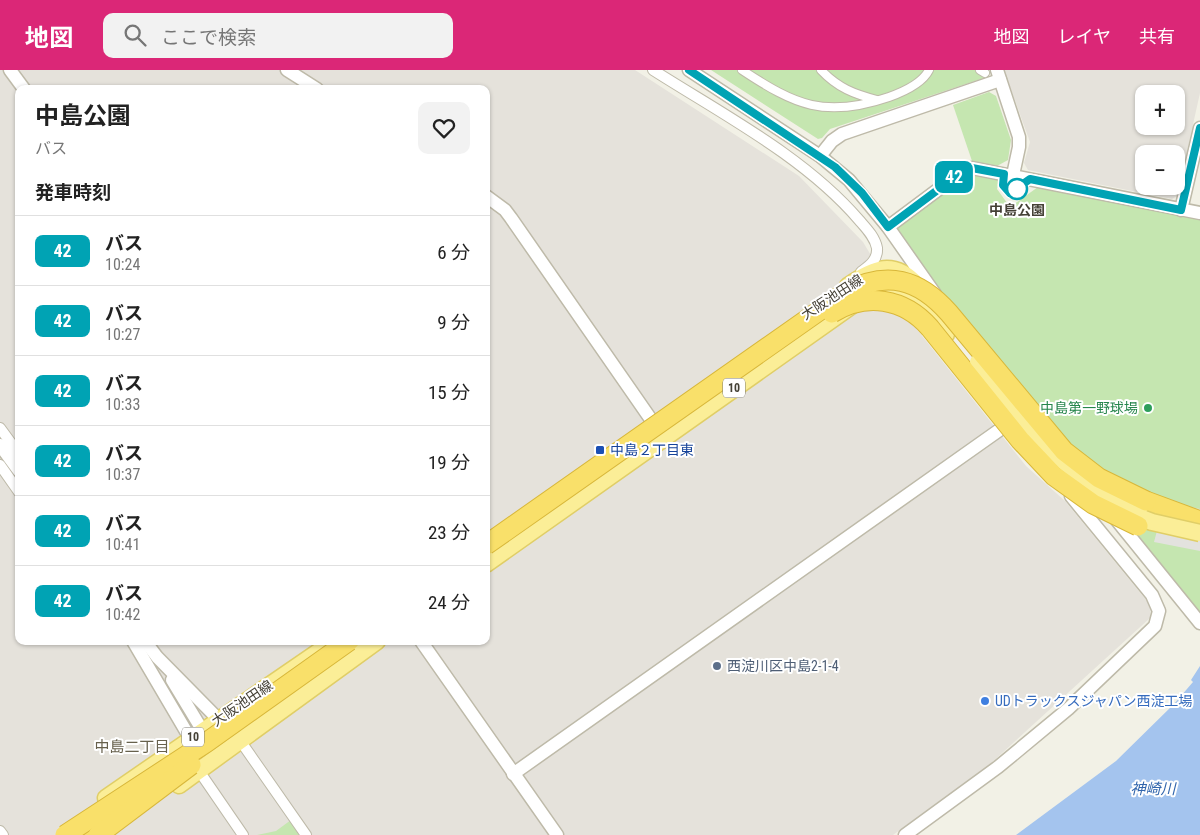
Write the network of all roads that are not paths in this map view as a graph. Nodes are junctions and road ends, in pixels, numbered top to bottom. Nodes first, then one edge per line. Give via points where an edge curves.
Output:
1 (10, 70) edge
2 (288, 70) edge
3 (653, 70) edge
4 (689, 70) edge
5 (742, 70) edge
6 (821, 70) edge
7 (929, 70) edge
8 (990, 73) edge
9 (21, 85) edge
10 (311, 85) edge
11 (879, 100) junction
12 (1200, 128) edge
13 (820, 156) junction
14 (1013, 176) junction
15 (490, 199) edge
16 (1181, 210) junction
17 (1200, 213) edge
18 (888, 227) junction
19 (884, 289) junction
20 (932, 333) joint
21 (768, 338) junction
22 (975, 365) junction
23 (652, 420) junction
24 (1005, 426) junction
25 (0, 428) edge
26 (664, 438) junction
27 (0, 445) edge
28 (15, 449) edge
29 (0, 465) edge
30 (15, 466) edge
31 (15, 486) edge
32 (1200, 522) edge
33 (490, 533) edge
34 (1200, 534) edge
35 (490, 542) edge
36 (490, 552) edge
37 (490, 561) edge
38 (1200, 623) edge
39 (135, 645) edge
40 (148, 645) edge
41 (328, 645) edge
42 (343, 645) edge
43 (358, 645) edge
44 (371, 645) edge
45 (424, 645) edge
46 (157, 657) junction
47 (218, 719) junction
48 (204, 729) junction
49 (190, 738) junction
50 (239, 740) junction
51 (198, 771) junction
52 (513, 774) junction
53 (183, 782) junction
54 (0, 831) edge
55 (2, 835) edge
56 (54, 835) edge
57 (65, 835) edge
58 (83, 835) edge
59 (98, 835) edge
60 (110, 835) edge
61 (243, 835) edge
62 (306, 835) edge
63 (557, 835) edge
64 (905, 835) edge

1 - 9 street
2 - 10 street
3 - 21 street via 818,178 841,199 875,241 877,255 869,266
4 - 13 street
5 - 11 street via 778,94 801,103 851,108
6 - 11 street via 833,83 853,94
7 - 11 street via 903,92
8 - 13 street via 842,134
8 - 14 street via 1019,137
12 - 16 street
13 - 18 street via 856,187
14 - 16 street
14 - 18 street via 979,168 965,169
15 - 23 street via 505,210
16 - 17 street
18 - 38 street via 949,314
19 - 20 street via 904,297
19 - 22 main road, 大阪池田線 / 10 via 901,290 914,296
19 - 26 main road, 大阪池田線 / 10 via 863,297
20 - 24 street
21 - 22 main road, 大阪池田線 / 10 via 862,277 890,269 904,274 916,284
21 - 23 main road, 大阪池田線 / 10
22 - 32 main road, 大阪池田線 / 10, bridge via 1078,476 1144,511
22 - 34 main road, 大阪池田線 / 10, bridge via 1032,441 1074,482 1124,511
23 - 26 street
23 - 33 main road, 大阪池田線 / 10
24 - 52 street
24 - 64 street via 1038,467 1078,503 1152,595 1159,611 1158,619 1149,633 1068,708 998,767
25 - 28 street
26 - 37 main road, 大阪池田線 / 10
27 - 30 street
29 - 31 street
32 - 35 highway, bridge via 1126,492 1085,469 1054,441 931,293 903,281 884,280 866,283 846,292
34 - 36 highway, bridge via 1138,526 1073,491 1030,452 918,316 896,303 868,300 848,304 829,315
39 - 49 street
40 - 46 street
41 - 47 main road, 大阪池田線 / 10
42 - 57 highway, bridge via 207,742
43 - 59 highway, bridge
44 - 50 main road, 大阪池田線 / 10
45 - 52 street
46 - 47 street
46 - 48 street
47 - 48 main road, 大阪池田線 / 10
47 - 50 street
48 - 49 main road, 大阪池田線 / 10
48 - 51 street via 208,750
49 - 51 street
49 - 56 main road, 大阪池田線 / 10
50 - 51 main road, 大阪池田線 / 10
50 - 62 street
51 - 53 main road, 大阪池田線 / 10
51 - 61 street
52 - 63 street
53 - 58 highway via 141,796
53 - 60 main road, 大阪池田線 / 10
54 - 55 street

